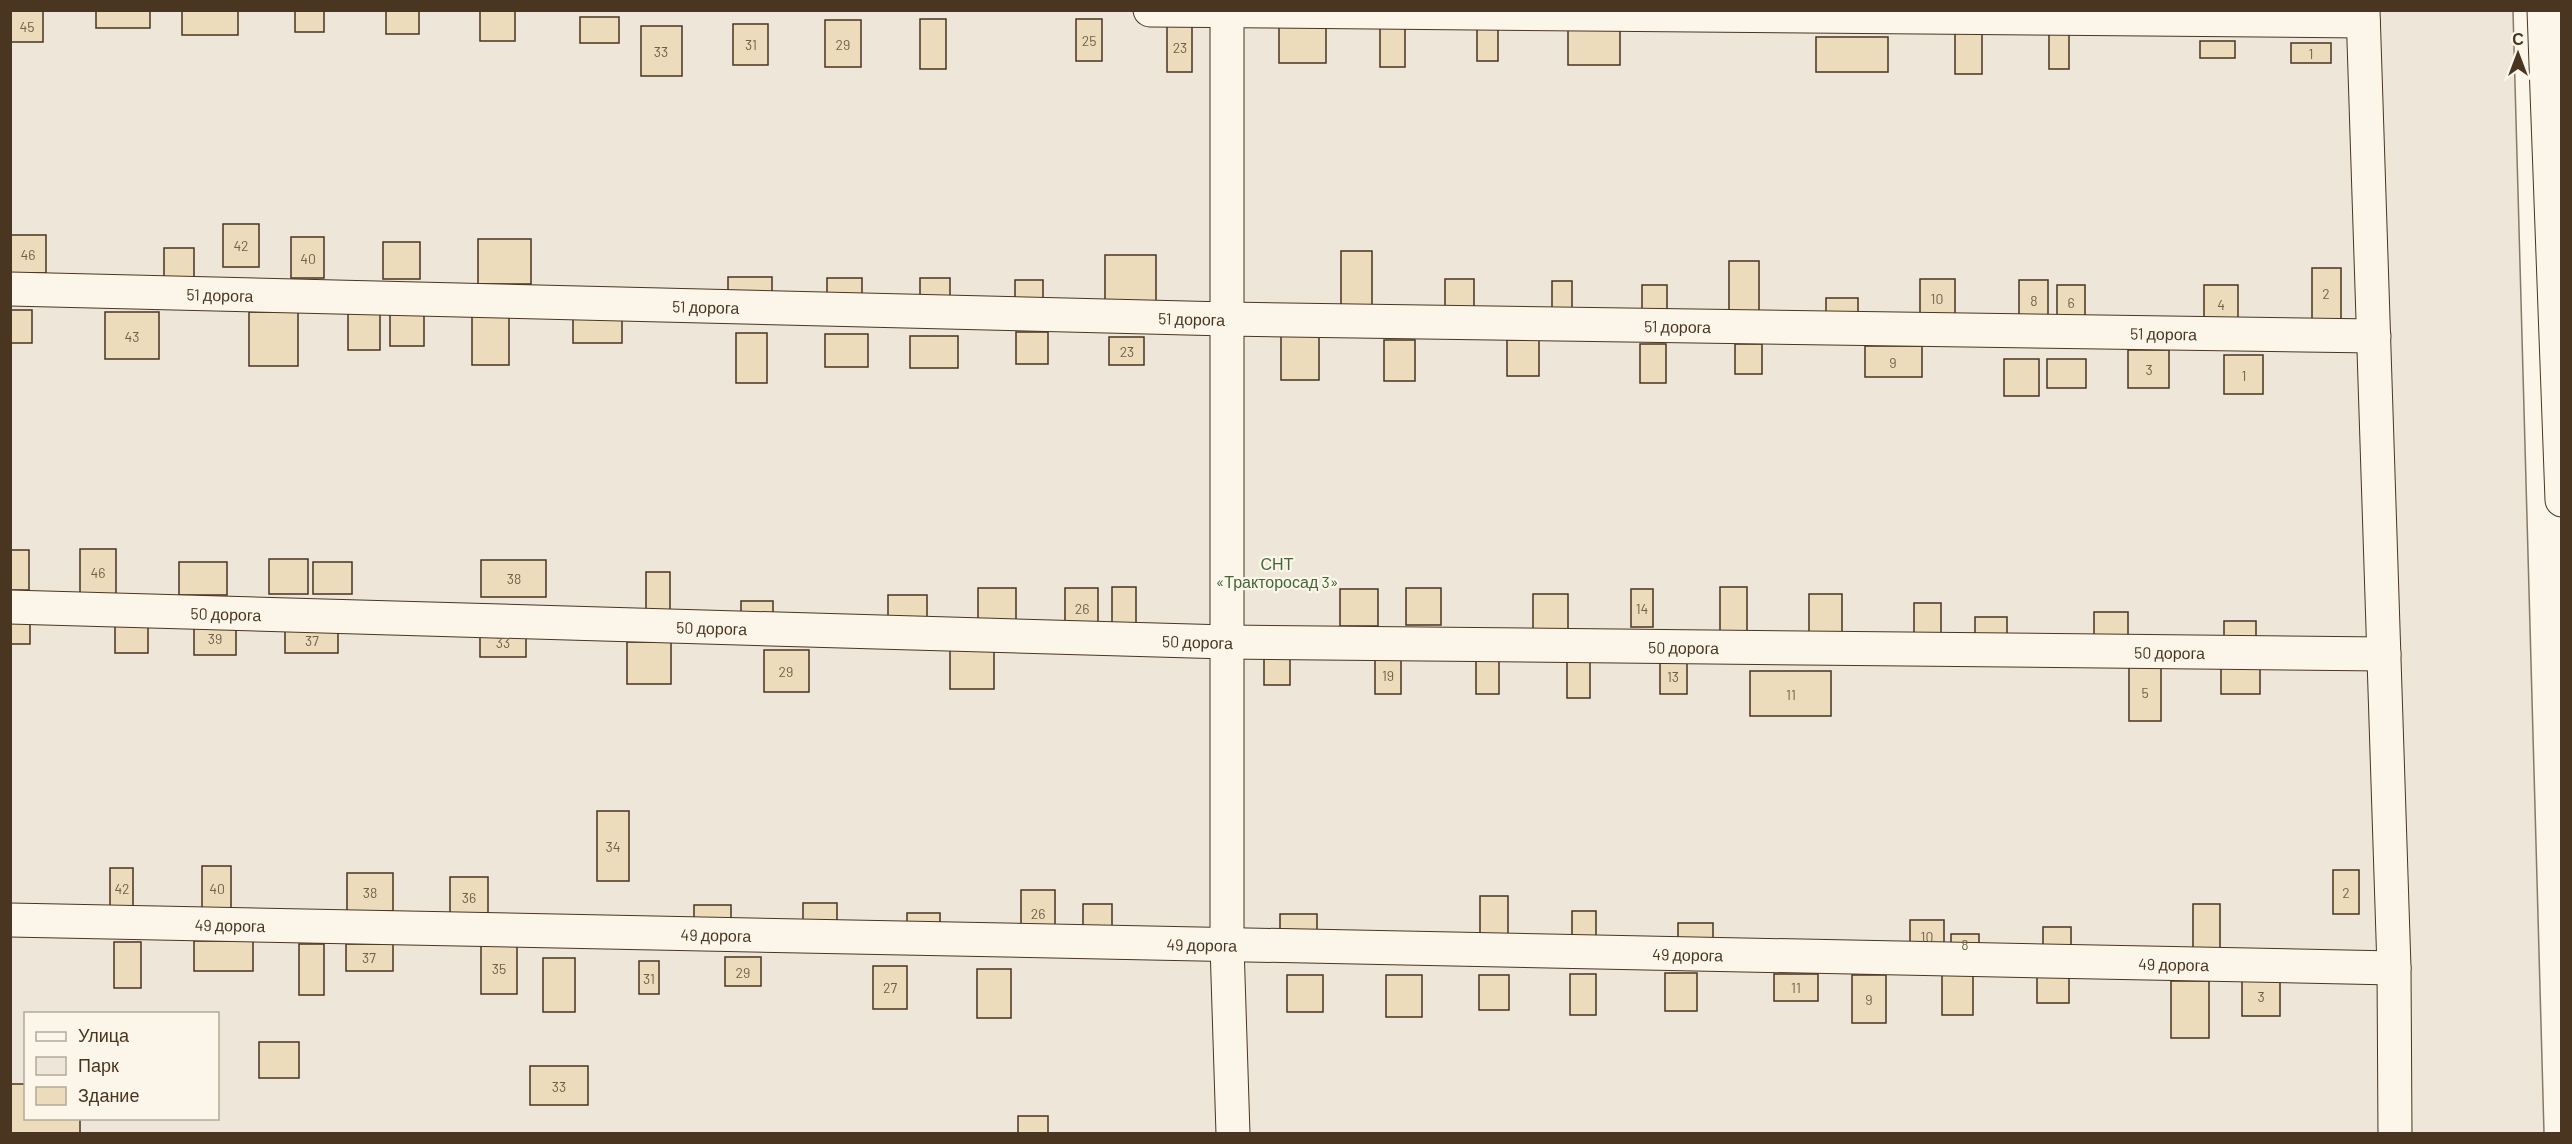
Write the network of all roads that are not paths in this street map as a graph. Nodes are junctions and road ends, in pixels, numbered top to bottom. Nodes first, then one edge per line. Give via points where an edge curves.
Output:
1 (1150, 10) edge
2 (2544, 10) edge
3 (1227, 12) edge
4 (2363, 16) edge
5 (10, 289) edge
6 (1227, 320) junction
7 (2374, 336) junction
8 (2562, 500) edge
9 (10, 607) edge
10 (1227, 642) junction
11 (2384, 654) junction
12 (10, 920) edge
13 (1227, 945) junction
14 (2394, 968) junction
15 (1233, 1134) edge
16 (2395, 1134) edge

1 - 3 street
2 - 8 street
3 - 4 street
3 - 6 street
4 - 7 street
5 - 6 street, 51 дорога
6 - 7 street, 51 дорога
6 - 10 street
7 - 11 street
9 - 10 street, 50 дорога
10 - 11 street, 50 дорога
10 - 13 street
11 - 14 street
12 - 13 street, 49 дорога
13 - 14 street, 49 дорога
13 - 15 street
14 - 16 street

